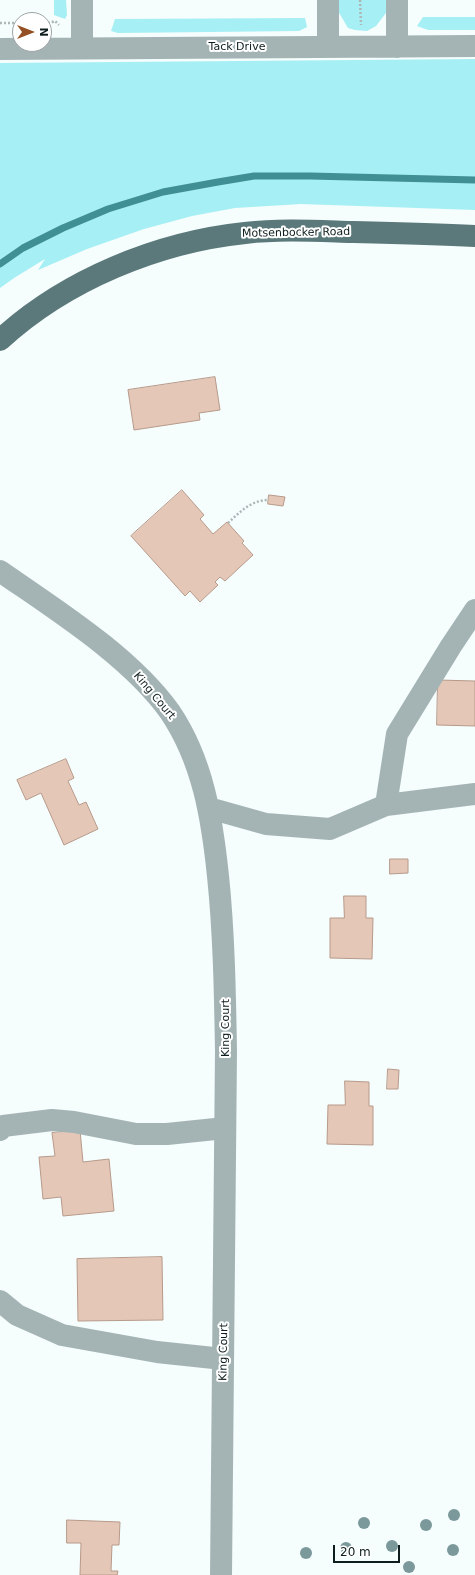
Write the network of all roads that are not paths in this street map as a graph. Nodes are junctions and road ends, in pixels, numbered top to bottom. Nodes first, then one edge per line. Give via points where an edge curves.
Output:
1 (82, 0) edge
2 (328, 0) edge
3 (397, 0) edge
4 (475, 46) edge
5 (328, 47) junction
6 (397, 47) junction
7 (82, 48) junction
8 (0, 49) edge
9 (475, 236) edge
10 (0, 340) edge
11 (0, 572) edge
12 (475, 610) edge
13 (475, 794) edge
14 (386, 805) junction
15 (209, 808) junction
16 (225, 1128) junction
17 (0, 1130) edge
18 (0, 1301) edge
19 (224, 1359) junction
20 (221, 1575) edge

1 - 7 street
2 - 5 street
3 - 6 street
4 - 6 street, Tack Drive
5 - 6 street, Tack Drive
5 - 7 street, Tack Drive
7 - 8 street, Tack Drive
9 - 10 main road, Motsenbocker Road via 274,231 188,242 116,267 82,283 25,319
11 - 15 street, King Court via 100,644 153,692 184,737 201,778
12 - 14 street via 397,734
13 - 14 street
14 - 15 street via 330,829 266,824
15 - 16 street, King Court via 221,907 225,990
16 - 17 street via 167,1134 136,1134 52,1120 3,1126
16 - 19 street, King Court
18 - 19 street via 17,1315 62,1335 157,1352
19 - 20 street, King Court

